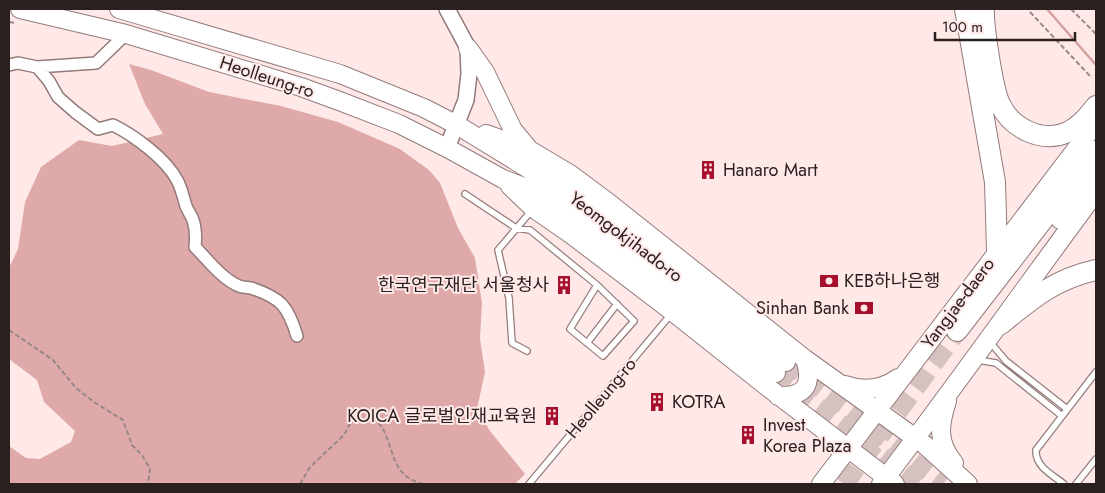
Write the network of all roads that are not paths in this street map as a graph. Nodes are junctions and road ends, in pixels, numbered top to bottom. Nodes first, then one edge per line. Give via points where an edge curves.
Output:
1 (20, 9) edge
2 (119, 9) edge
3 (448, 9) edge
4 (965, 9) edge
5 (984, 9) edge
6 (126, 34) junction
7 (468, 48) junction
8 (13, 64) edge
9 (38, 68) junction
10 (1096, 106) edge
11 (1096, 123) edge
12 (457, 124) junction
13 (446, 148) junction
14 (528, 148) junction
15 (1096, 151) edge
16 (1096, 174) edge
17 (503, 179) junction
18 (1096, 192) edge
19 (465, 194) dead end
20 (533, 208) junction
21 (516, 228) junction
22 (997, 251) junction
23 (1096, 270) edge
24 (597, 285) junction
25 (617, 304) junction
26 (673, 312) junction
27 (995, 331) junction
28 (297, 336) dead end
29 (587, 343) junction
30 (527, 351) dead end
31 (806, 359) junction
32 (974, 361) junction
33 (1096, 372) edge
34 (905, 374) junction
35 (961, 377) junction
36 (837, 383) junction
37 (778, 396) junction
38 (1067, 409) junction
39 (876, 410) junction
40 (1062, 416) junction
41 (808, 418) junction
42 (915, 438) junction
43 (848, 448) junction
44 (1096, 459) edge
45 (824, 480) edge
46 (887, 482) edge
47 (529, 484) edge
48 (970, 484) edge
49 (1064, 484) edge
50 (1076, 484) edge

1 - 6 main road, Heolleung-ro
2 - 12 main road, Heolleung-ro via 340,74
3 - 7 main road
4 - 22 highway via 996,192
5 - 10 highway via 996,96 1002,109 1016,124 1038,134 1060,134 1083,122
6 - 9 street via 96,63
6 - 13 main road, Heolleung-ro via 301,87 399,124
7 - 12 main road via 466,100
7 - 14 main road via 485,72 513,130
8 - 9 street
9 - 28 street via 58,97 74,112 98,129 113,125 130,134 165,163 177,179 194,221 195,247 240,287 249,287 280,302 288,311
11 - 22 main road, Yangjae-daero
12 - 13 main road
12 - 14 main road
12 - 17 main road, Yeomgokjihado-ro via 584,203 781,367 573,214 542,194
13 - 17 main road, Heolleung-ro
14 - 31 main road via 609,203
15 - 16 highway, Yangjae-daero via 961,336
17 - 20 main road
18 - 27 main road
19 - 21 lane
20 - 21 lane
20 - 26 main road
21 - 24 lane via 530,230
21 - 30 lane via 498,250 509,298 512,343
22 - 34 main road, Yangjae-daero
23 - 27 highway via 1046,288
24 - 25 lane
24 - 29 lane via 570,329
25 - 29 lane
25 - 29 lane via 634,321 603,356
26 - 37 main road
26 - 47 lane, Heolleung-ro
27 - 32 main road
27 - 38 lane via 991,344 1006,361
31 - 36 main road
31 - 37 main road via 809,377 805,388 797,394
32 - 35 main road
32 - 40 lane via 996,363
33 - 38 lane
34 - 36 main road via 874,389
34 - 39 main road, Yangjae-daero
35 - 42 main road
35 - 48 main road via 950,391 941,434 946,452
36 - 39 main road
37 - 41 main road
38 - 40 lane
39 - 42 main road
39 - 43 main road, Yangjae-daero
40 - 49 lane via 1036,453 1040,465
41 - 43 main road
41 - 45 main road via 827,446 829,463
42 - 46 main road
42 - 48 main road
43 - 45 main road, Yangjae-daero
43 - 46 main road
44 - 50 lane

